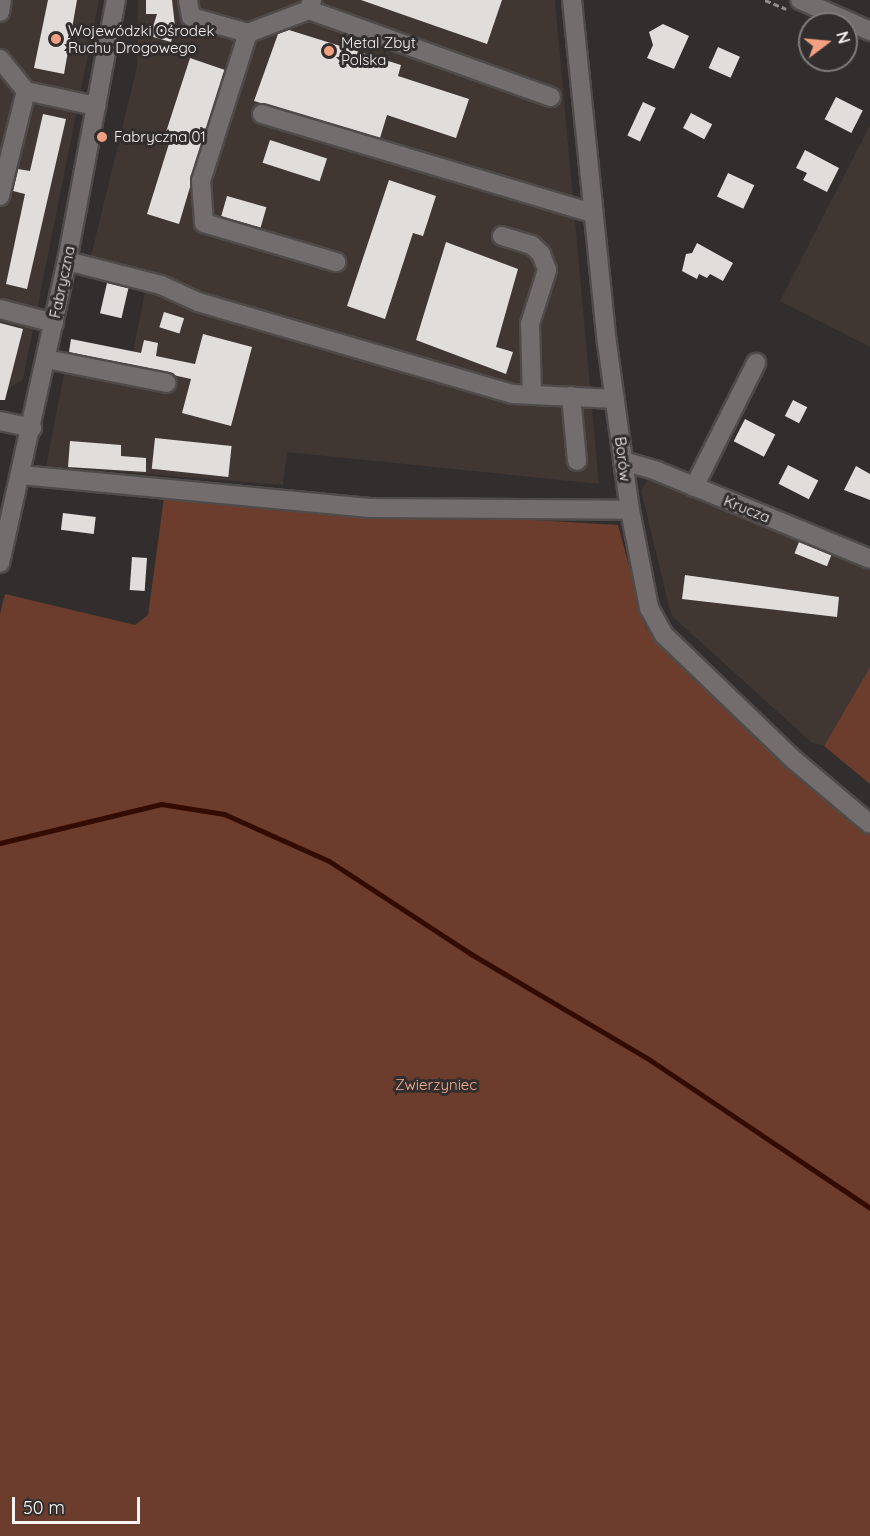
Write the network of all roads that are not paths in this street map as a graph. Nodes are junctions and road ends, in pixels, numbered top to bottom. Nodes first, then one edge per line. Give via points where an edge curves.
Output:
1 (2, 0) edge
2 (116, 0) edge
3 (188, 0) edge
4 (572, 0) edge
5 (800, 0) edge
6 (311, 5) edge
7 (0, 12) edge
8 (870, 31) edge
9 (248, 33) junction
10 (0, 59) edge
11 (26, 91) junction
12 (551, 97) dead end
13 (96, 106) junction
14 (262, 114) dead end
15 (0, 196) edge
16 (593, 213) junction
17 (502, 236) dead end
18 (67, 261) junction
19 (336, 262) dead end
20 (0, 309) edge
21 (54, 323) junction
22 (46, 359) junction
23 (756, 363) dead end
24 (167, 383) dead end
25 (532, 395) junction
26 (571, 396) junction
27 (615, 399) junction
28 (0, 420) edge
29 (32, 428) junction
30 (577, 461) dead end
31 (623, 461) junction
32 (21, 475) junction
33 (694, 487) junction
34 (630, 510) junction
35 (870, 559) edge
36 (0, 563) edge
37 (870, 824) edge

1 - 7 street
2 - 13 street, Fabryczna
3 - 9 street via 191,17
4 - 16 street, Borów
5 - 8 street
6 - 9 street
6 - 12 street
9 - 19 street via 201,181 204,223
10 - 11 street
11 - 13 street
11 - 15 street
13 - 18 street, Fabryczna
14 - 16 street
16 - 27 street, Borów
17 - 25 street via 532,245 542,254 547,270 530,324
18 - 21 street, Fabryczna
18 - 25 street via 161,285 198,302 513,394
20 - 21 street
21 - 22 street, Fabryczna
22 - 24 street
22 - 29 street, Fabryczna
23 - 33 street
25 - 26 street
26 - 27 street
26 - 30 street
27 - 31 street, Borów
28 - 29 street
29 - 32 street, Fabryczna
31 - 33 street, Krucza
31 - 34 street, Borów
32 - 34 street via 369,508
32 - 36 street, Fabryczna
33 - 35 street, Krucza
34 - 37 street, Borów via 649,608 664,635 794,760

